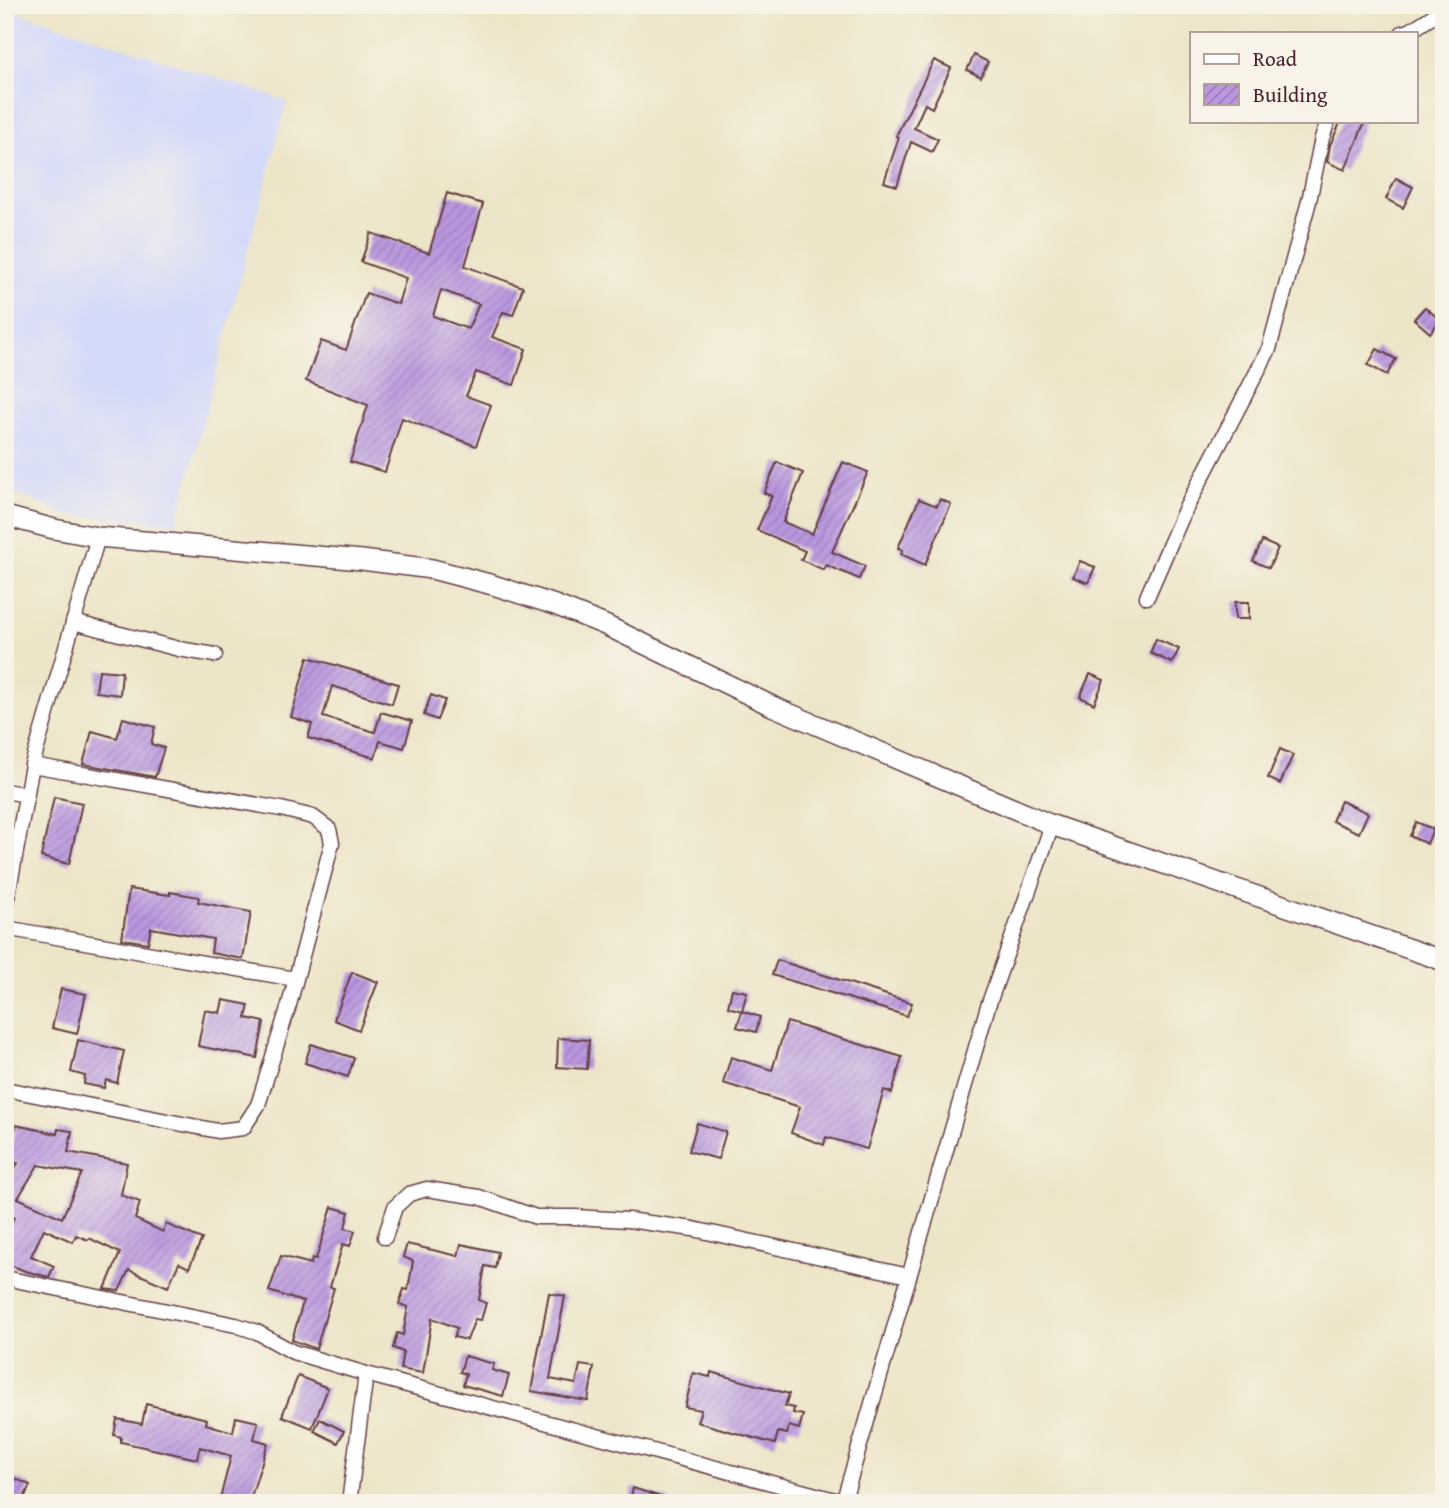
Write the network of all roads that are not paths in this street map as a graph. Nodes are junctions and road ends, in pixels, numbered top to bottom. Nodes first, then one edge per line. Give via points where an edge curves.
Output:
1 (1444, 9) edge
2 (1406, 32) edge
3 (1328, 122) edge
4 (5, 516) edge
5 (97, 537) junction
6 (1147, 597) dead end
7 (73, 622) junction
8 (215, 655) dead end
9 (32, 765) junction
10 (5, 791) edge
11 (27, 795) junction
12 (1052, 825) junction
13 (5, 911) edge
14 (5, 928) edge
15 (1444, 961) edge
16 (295, 979) junction
17 (5, 1089) edge
18 (386, 1237) dead end
19 (909, 1276) junction
20 (5, 1278) edge
21 (366, 1374) junction
22 (844, 1502) edge
23 (349, 1503) edge

1 - 2 street
3 - 6 street via 1269,349 1184,512
4 - 5 main road
5 - 7 street
5 - 12 main road via 362,560 432,569 493,585 605,625 772,706
7 - 8 street
7 - 9 street
9 - 11 street
9 - 16 street via 281,809 313,817 329,829 332,843
10 - 11 street
11 - 13 street
12 - 15 main road
12 - 19 street via 988,1006
14 - 16 street
16 - 17 street via 258,1105 243,1128 218,1131
18 - 19 street via 396,1207 409,1194 427,1189 479,1197 536,1217 628,1220 693,1229
19 - 22 street
20 - 21 street via 236,1325 293,1352
21 - 22 street
21 - 23 street

